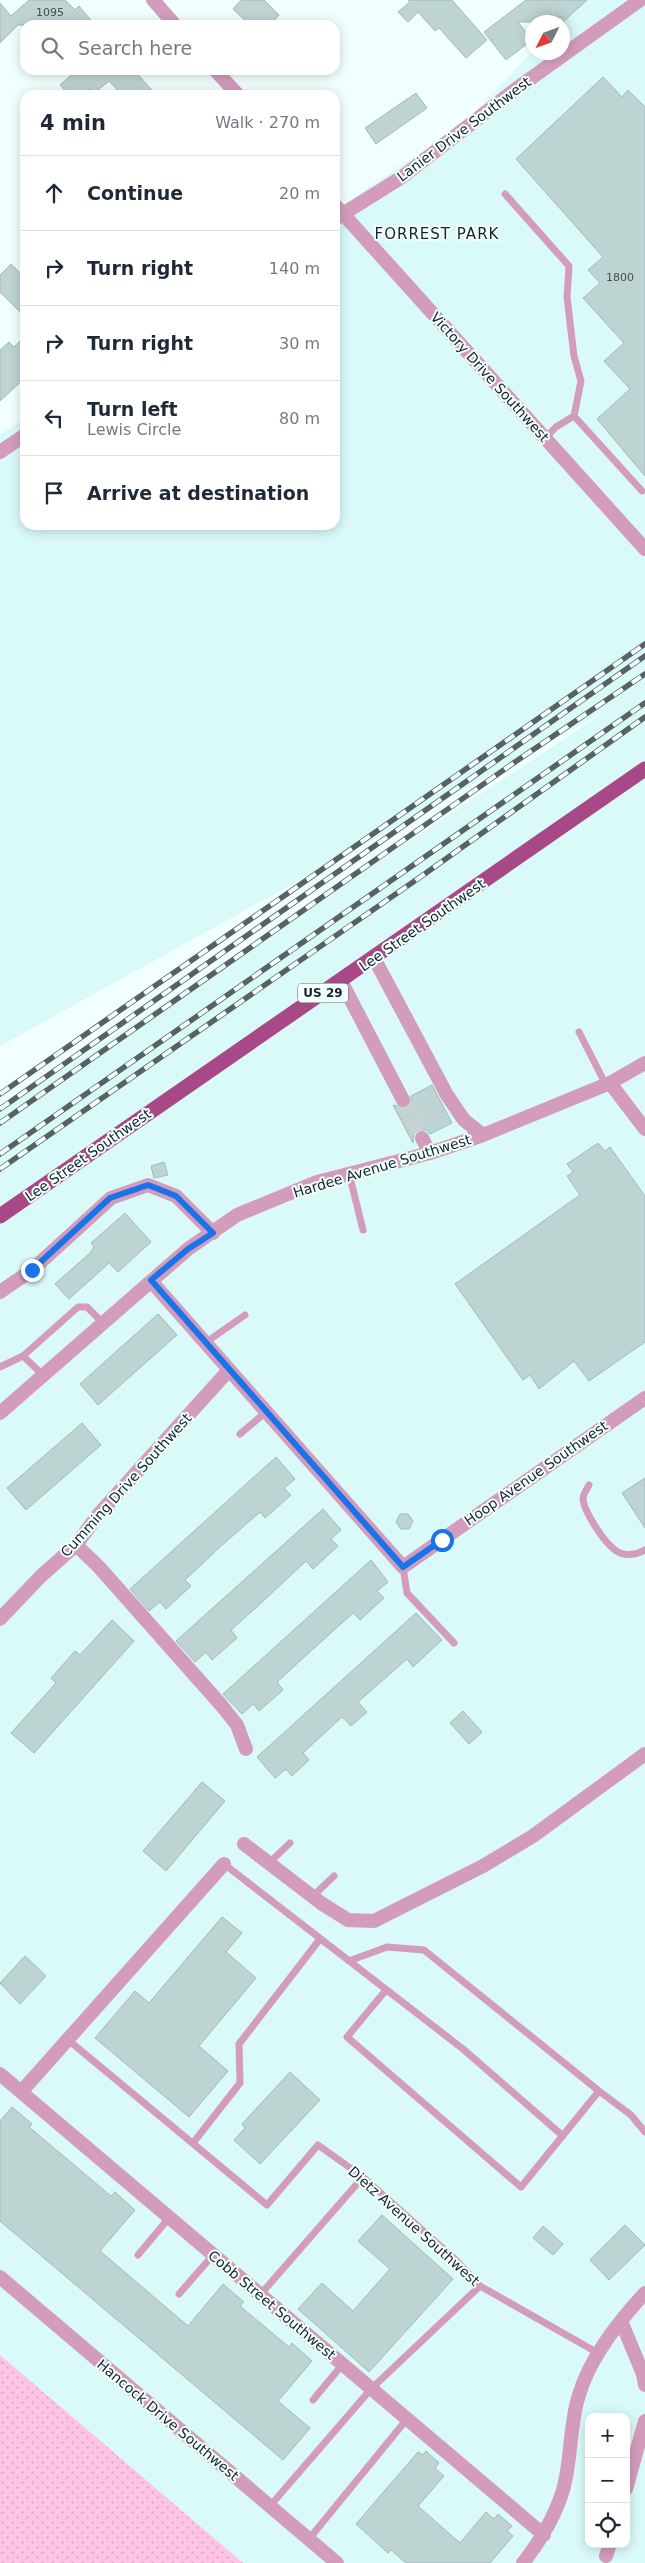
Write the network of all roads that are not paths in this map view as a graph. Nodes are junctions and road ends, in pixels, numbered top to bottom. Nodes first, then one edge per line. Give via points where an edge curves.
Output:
1 (153, 0) edge
2 (640, 0) edge
3 (171, 20) edge
4 (220, 75) edge
5 (233, 90) edge
6 (505, 194) dead end
7 (340, 211) edge
8 (340, 214) edge
9 (574, 416) junction
10 (20, 438) edge
11 (545, 438) junction
12 (0, 452) edge
13 (644, 491) edge
14 (645, 549) edge
15 (645, 769) edge
16 (374, 958) junction
17 (341, 981) junction
18 (579, 1032) dead end
19 (645, 1063) edge
20 (608, 1084) junction
21 (402, 1100) tunnel mouth
22 (645, 1129) edge
23 (483, 1135) junction
24 (422, 1138) tunnel mouth
25 (430, 1152) junction
26 (349, 1173) junction
27 (0, 1216) edge
28 (363, 1230) dead end
29 (213, 1233) junction
30 (151, 1280) junction
31 (0, 1292) edge
32 (245, 1315) dead end
33 (103, 1323) junction
34 (205, 1343) junction
35 (23, 1356) junction
36 (0, 1368) edge
37 (229, 1370) junction
38 (43, 1375) junction
39 (645, 1398) edge
40 (266, 1412) junction
41 (0, 1413) edge
42 (240, 1434) dead end
43 (589, 1485) dead end
44 (76, 1545) junction
45 (645, 1550) edge
46 (403, 1567) junction
47 (2, 1612) edge
48 (454, 1644) dead end
49 (246, 1749) dead end
50 (645, 1754) edge
51 (290, 1843) dead end
52 (244, 1844) dead end
53 (224, 1864) joint
54 (268, 1864) junction
55 (334, 1876) dead end
56 (312, 1897) junction
57 (320, 1939) junction
58 (349, 1961) junction
59 (386, 1990) junction
60 (67, 2039) junction
61 (0, 2074) edge
62 (599, 2091) junction
63 (21, 2092) junction
64 (645, 2132) edge
65 (563, 2136) junction
66 (193, 2144) junction
67 (362, 2177) junction
68 (169, 2218) junction
69 (138, 2255) dead end
70 (213, 2255) junction
71 (0, 2277) edge
72 (480, 2286) junction
73 (180, 2294) dead end
74 (645, 2294) edge
75 (260, 2295) junction
76 (621, 2321) junction
77 (598, 2353) junction
78 (342, 2364) junction
79 (645, 2385) edge
80 (372, 2389) junction
81 (312, 2400) dead end
82 (407, 2419) junction
83 (645, 2421) edge
84 (630, 2475) edge
85 (270, 2506) junction
86 (544, 2535) junction
87 (309, 2539) junction
88 (337, 2563) edge
89 (523, 2563) edge

1 - 3 street
2 - 7 street, Lanier Drive Southwest via 516,89 402,178
4 - 5 street
6 - 9 lane via 570,266 568,296 574,356 581,382
8 - 11 street, Victory Drive Southwest
9 - 11 lane
9 - 13 lane
10 - 12 street
11 - 14 street, Victory Drive Southwest
15 - 16 main road, Lee Street Southwest / US 29
16 - 17 main road, Lee Street Southwest / US 29
16 - 23 street via 447,1095 464,1120
17 - 21 street
17 - 27 main road, Lee Street Southwest / US 29
18 - 20 lane
19 - 20 street, Hardee Avenue Southwest
20 - 22 street
20 - 23 street, Hardee Avenue Southwest
23 - 25 street, Hardee Avenue Southwest
24 - 25 street
25 - 26 street, Hardee Avenue Southwest
26 - 28 lane
26 - 29 street, Hardee Avenue Southwest via 317,1182 237,1215
29 - 30 street, Hardee Avenue Southwest
29 - 31 street via 176,1196 148,1185 110,1198 32,1270
30 - 33 street, Hardee Avenue Southwest
30 - 34 street
32 - 34 lane
33 - 35 lane via 87,1307 78,1307
33 - 38 street, Hardee Avenue Southwest
34 - 37 street
35 - 36 lane
35 - 38 lane
37 - 40 street
37 - 44 street, Cumming Drive Southwest via 98,1515
38 - 41 street, Hardee Avenue Southwest
39 - 46 street, Hoop Avenue Southwest
40 - 42 lane
40 - 46 street
43 - 45 lane via 583,1497 585,1508 615,1550 624,1554
44 - 47 street, Cumming Drive Southwest
44 - 49 street via 222,1706 237,1725
46 - 48 lane via 407,1593
50 - 56 street via 533,1836 466,1875 374,1921 348,1920
51 - 54 lane
52 - 54 street
53 - 57 lane
53 - 60 street
54 - 56 street
55 - 56 lane
57 - 58 lane
57 - 66 lane via 239,2044 240,2083
58 - 59 lane
58 - 62 lane via 387,1948 424,1950
59 - 65 lane via 463,2050
59 - 65 lane via 347,2037 521,2187
60 - 63 street
60 - 66 lane, Dietz Avenue Southwest
61 - 63 street, Cobb Street Southwest
62 - 64 lane via 631,2115
62 - 65 lane
63 - 68 street, Cobb Street Southwest
66 - 67 lane, Dietz Avenue Southwest via 267,2205 318,2145
67 - 72 lane, Dietz Avenue Southwest via 457,2261
67 - 75 lane
68 - 69 lane
68 - 70 street, Cobb Street Southwest
70 - 73 lane
70 - 75 street, Cobb Street Southwest
71 - 85 street, Hancock Drive Southwest
72 - 77 lane, Dietz Avenue Southwest
72 - 80 lane
74 - 76 street
75 - 78 street, Cobb Street Southwest
76 - 77 street
76 - 79 street
77 - 86 street via 579,2395 563,2489
78 - 80 street, Cobb Street Southwest
78 - 81 lane
80 - 82 street, Cobb Street Southwest
80 - 85 lane
82 - 86 street, Cobb Street Southwest
82 - 87 lane
83 - 84 street
85 - 87 street, Hancock Drive Southwest
86 - 89 street
87 - 88 street, Hancock Drive Southwest

